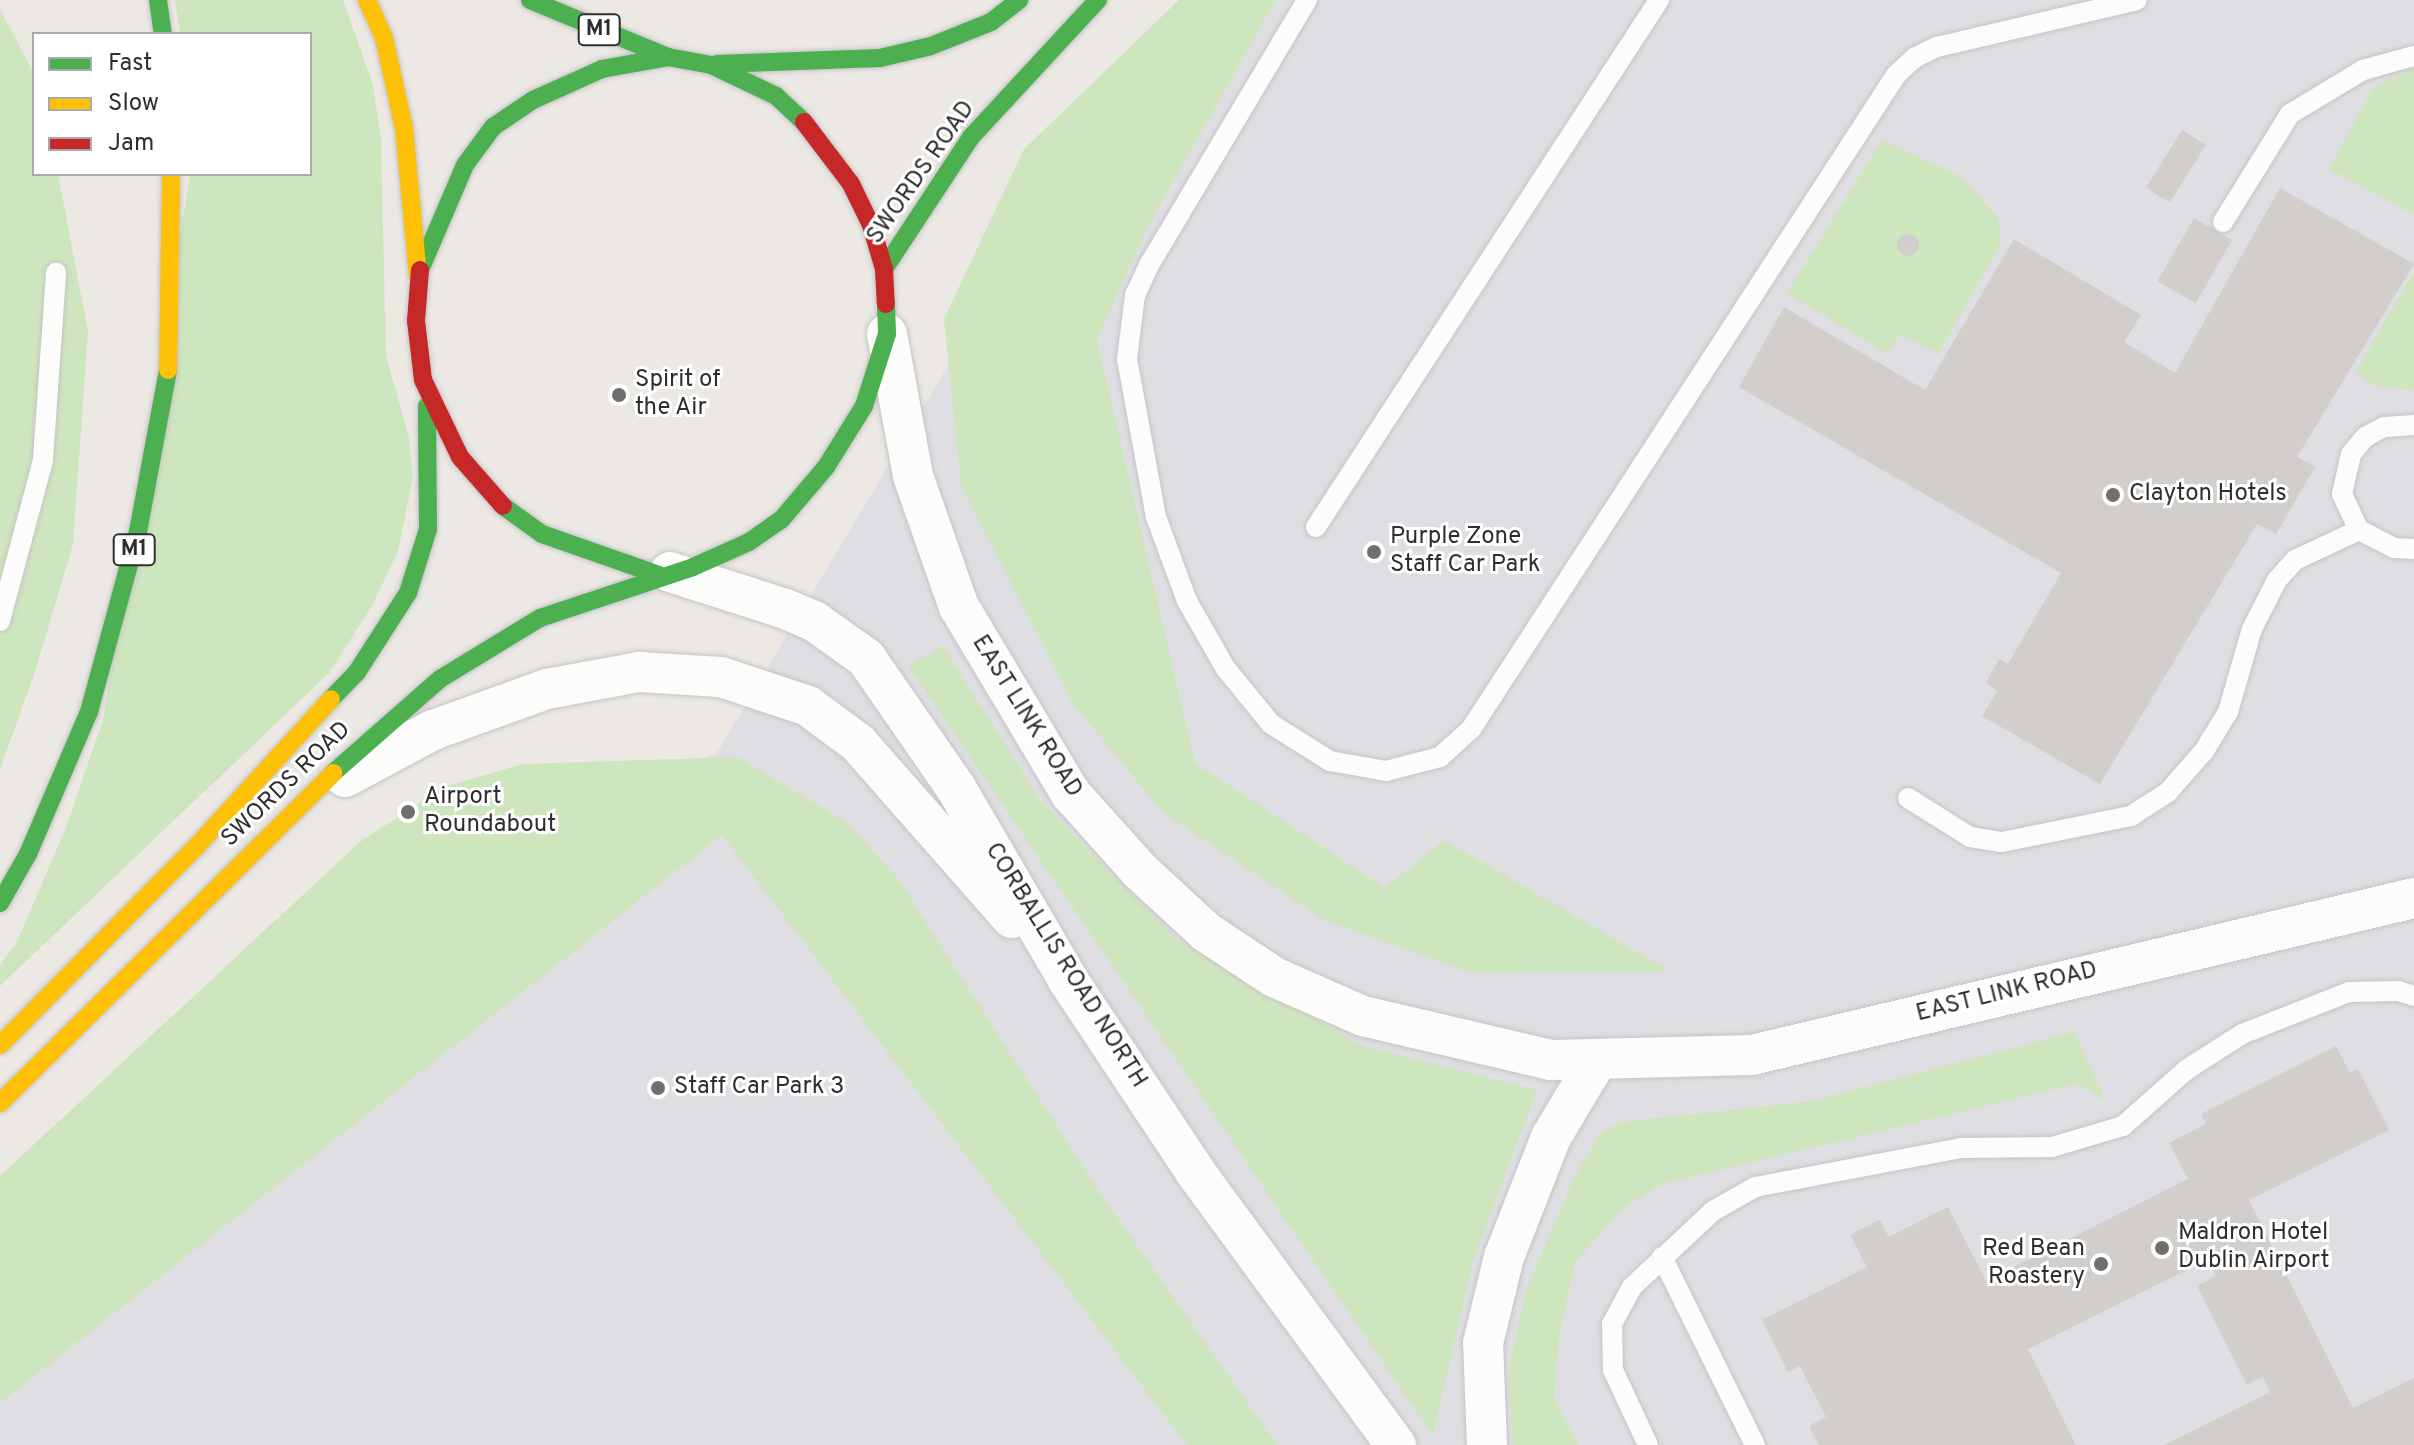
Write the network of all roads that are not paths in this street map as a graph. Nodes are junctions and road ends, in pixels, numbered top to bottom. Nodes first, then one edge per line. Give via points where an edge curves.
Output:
1 (158, 0) edge
2 (367, 0) edge
3 (530, 0) edge
4 (1019, 0) edge
5 (1098, 0) edge
6 (1307, 0) edge
7 (1659, 0) edge
8 (2137, 0) edge
9 (163, 32) edge
10 (2414, 56) edge
11 (668, 57) junction
12 (711, 65) junction
13 (171, 176) edge
14 (2223, 222) dead end
15 (884, 269) junction
16 (56, 272) dead end
17 (418, 275) junction
18 (887, 334) junction
19 (423, 380) junction
20 (2414, 425) edge
21 (1316, 527) dead end
22 (2359, 530) junction
23 (2414, 549) edge
24 (664, 573) junction
25 (0, 621) edge
26 (268, 763) junction
27 (1908, 798) dead end
28 (300, 803) junction
29 (2414, 898) edge
30 (0, 903) edge
31 (1068, 980) junction
32 (33, 982) dead end
33 (2414, 996) edge
34 (0, 1045) edge
35 (1597, 1060) junction
36 (0, 1103) edge
37 (1662, 1257) junction
38 (1396, 1445) edge
39 (1487, 1445) edge
40 (1648, 1445) edge
41 (1755, 1445) edge

1 - 9 main road
2 - 17 main road via 384,38 404,128
3 - 11 main road, M1
4 - 12 main road via 991,22 931,46 880,58
5 - 15 main road, SWORDS ROAD via 971,137
6 - 8 lane via 1150,263 1135,295 1127,359 1156,517 1187,601 1226,669 1271,724 1330,761 1386,771 1440,757 1471,729 1896,75 1937,47
7 - 21 lane
10 - 14 lane via 2363,70 2290,114
11 - 12 main road
11 - 17 main road via 602,69 533,100 493,127 465,165
12 - 15 main road via 776,96 816,134 851,184
13 - 30 main road, M1 via 168,381 138,532 89,712 28,854
15 - 18 main road
16 - 25 lane via 43,460
17 - 19 main road via 416,321
18 - 24 main road via 864,406 826,467 781,520 723,554
18 - 35 street, EAST LINK ROAD via 913,476 959,607 1071,794 1140,871 1206,932 1274,977 1363,1016 1551,1060
19 - 24 main road via 460,457 493,498 542,534
19 - 26 main road, SWORDS ROAD via 430,429 428,529 408,593 357,672
20 - 22 lane via 2384,427 2351,454 2342,494
22 - 23 lane via 2384,545
22 - 27 lane via 2295,560 2277,580 2252,629 2228,712 2212,738 2168,792 2131,816 2002,842 1970,837
24 - 28 main road, SWORDS ROAD via 540,618 487,646 391,718
24 - 31 street, CORBALLIS ROAD NORTH via 804,617 866,658 956,788
26 - 32 main road via 183,834
26 - 34 main road, SWORDS ROAD via 196,847
28 - 31 street via 433,730 547,689 639,672 721,677 808,706 858,743
28 - 36 main road, SWORDS ROAD
29 - 35 street, EAST LINK ROAD via 1752,1055
31 - 38 street, CORBALLIS ROAD NORTH via 1272,1281
33 - 37 lane via 2349,992 2242,1034 2186,1070 2123,1126 2052,1147 1961,1148 1755,1187 1713,1211
35 - 39 street via 1551,1137 1504,1257 1483,1343
37 - 40 lane via 1632,1287 1612,1324 1613,1370
37 - 41 lane

